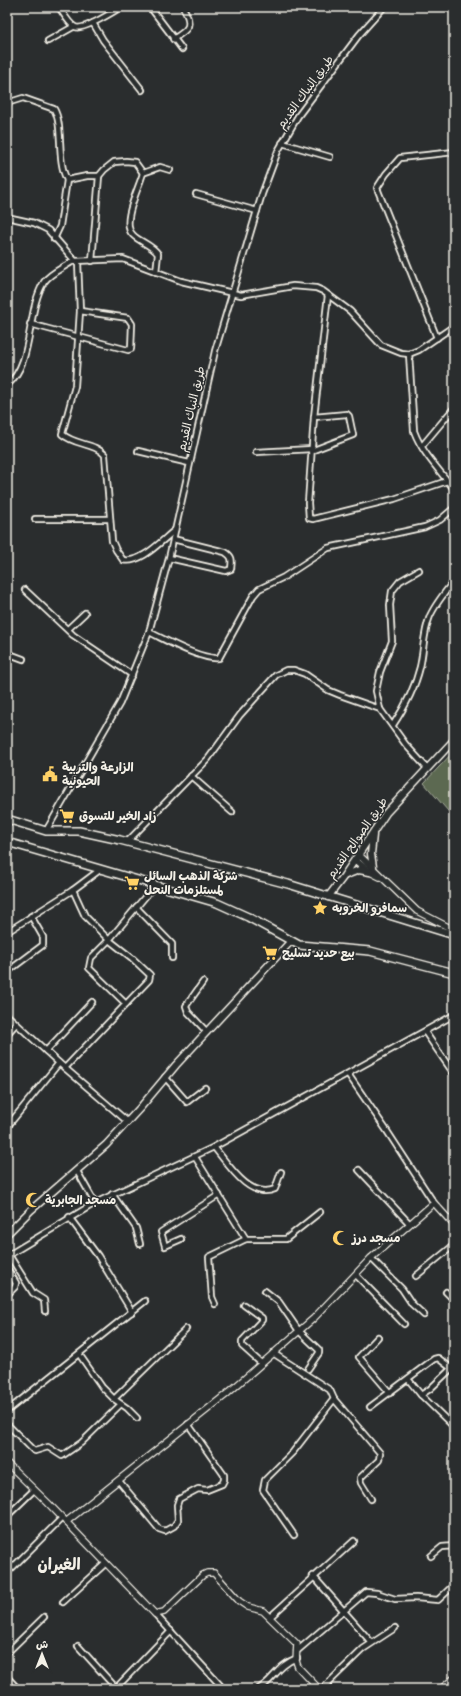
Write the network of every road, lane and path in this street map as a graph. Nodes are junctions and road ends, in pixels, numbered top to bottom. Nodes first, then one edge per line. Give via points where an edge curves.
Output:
1 (59, 7) edge
2 (150, 7) edge
3 (183, 7) edge
4 (384, 7) edge
5 (118, 8) edge
6 (93, 23) junction
7 (73, 26) junction
8 (173, 39) junction
9 (48, 41) dead end
10 (182, 49) dead end
11 (142, 90) dead end
12 (7, 103) edge
13 (282, 143) junction
14 (454, 152) edge
15 (330, 157) dead end
16 (170, 170) dead end
17 (143, 173) junction
18 (99, 176) junction
19 (67, 180) junction
20 (196, 194) dead end
21 (257, 211) junction
22 (7, 217) edge
23 (54, 238) junction
24 (76, 261) junction
25 (92, 261) junction
26 (156, 272) junction
27 (232, 293) junction
28 (328, 295) junction
29 (80, 311) junction
30 (30, 324) junction
31 (454, 326) edge
32 (77, 337) junction
33 (437, 338) junction
34 (409, 354) junction
35 (7, 385) edge
36 (453, 410) edge
37 (314, 417) junction
38 (422, 446) junction
39 (312, 450) junction
40 (138, 451) dead end
41 (256, 452) dead end
42 (189, 463) junction
43 (447, 481) junction
44 (454, 489) edge
45 (454, 508) edge
46 (36, 519) dead end
47 (110, 519) junction
48 (175, 530) junction
49 (173, 539) junction
50 (169, 558) junction
51 (419, 570) dead end
52 (454, 581) edge
53 (25, 590) dead end
54 (85, 613) dead end
55 (68, 630) junction
56 (149, 632) junction
57 (7, 653) edge
58 (23, 659) dead end
59 (132, 675) junction
60 (380, 709) junction
61 (393, 725) junction
62 (454, 740) edge
63 (426, 768) junction
64 (191, 776) junction
65 (232, 812) dead end
66 (7, 819) edge
67 (374, 830) junction
68 (46, 831) junction
69 (7, 842) edge
70 (127, 842) junction
71 (357, 857) junction
72 (101, 869) junction
73 (372, 870) junction
74 (344, 876) junction
75 (155, 885) junction
76 (73, 890) junction
77 (328, 897) junction
78 (136, 907) junction
79 (31, 916) junction
80 (454, 930) edge
81 (7, 932) edge
82 (454, 935) edge
83 (109, 940) junction
84 (291, 941) junction
85 (172, 958) dead end
86 (7, 972) edge
87 (454, 973) edge
88 (203, 982) dead end
89 (92, 1002) dead end
90 (126, 1004) junction
91 (7, 1015) edge
92 (454, 1016) edge
93 (16, 1024) junction
94 (207, 1032) junction
95 (424, 1032) junction
96 (7, 1034) edge
97 (46, 1051) junction
98 (59, 1063) junction
99 (65, 1068) junction
100 (348, 1074) junction
101 (454, 1074) edge
102 (165, 1077) junction
103 (205, 1088) dead end
104 (128, 1122) junction
105 (7, 1127) edge
106 (214, 1147) junction
107 (195, 1157) junction
108 (358, 1170) dead end
109 (77, 1171) junction
110 (281, 1172) dead end
111 (112, 1194) junction
112 (219, 1195) junction
113 (95, 1203) junction
114 (434, 1203) junction
115 (320, 1212) dead end
116 (70, 1217) junction
117 (409, 1223) junction
118 (454, 1226) edge
119 (7, 1234) edge
120 (181, 1239) dead end
121 (246, 1239) junction
122 (140, 1244) dead end
123 (454, 1245) edge
124 (8, 1256) edge
125 (371, 1258) junction
126 (7, 1268) edge
127 (356, 1275) junction
128 (416, 1276) dead end
129 (265, 1291) dead end
130 (446, 1292) dead end
131 (7, 1295) edge
132 (454, 1300) edge
133 (145, 1301) dead end
134 (215, 1304) dead end
135 (244, 1306) dead end
136 (45, 1311) dead end
137 (132, 1312) junction
138 (424, 1315) dead end
139 (404, 1324) dead end
140 (186, 1329) dead end
141 (299, 1332) junction
142 (378, 1337) dead end
143 (273, 1353) junction
144 (79, 1354) junction
145 (261, 1363) junction
146 (453, 1367) edge
147 (308, 1369) dead end
148 (408, 1379) junction
149 (390, 1393) junction
150 (421, 1395) junction
151 (334, 1399) junction
152 (114, 1400) junction
153 (120, 1405) junction
154 (370, 1408) dead end
155 (7, 1411) edge
156 (137, 1418) dead end
157 (7, 1424) edge
158 (188, 1424) junction
159 (454, 1427) edge
160 (7, 1463) edge
161 (119, 1481) junction
162 (34, 1490) junction
163 (372, 1498) dead end
164 (7, 1516) edge
165 (64, 1520) junction
166 (294, 1535) dead end
167 (354, 1541) dead end
168 (454, 1546) edge
169 (431, 1556) dead end
170 (106, 1563) junction
171 (7, 1573) edge
172 (313, 1576) junction
173 (454, 1585) edge
174 (63, 1602) dead end
175 (342, 1612) junction
176 (155, 1614) junction
177 (44, 1616) dead end
178 (270, 1617) junction
179 (395, 1628) dead end
180 (171, 1631) junction
181 (371, 1642) junction
182 (78, 1646) dead end
183 (297, 1651) junction
184 (7, 1653) edge
185 (297, 1658) junction
186 (7, 1677) edge
187 (454, 1678) edge
188 (220, 1685) dead end
189 (18, 1689) edge
190 (115, 1689) edge
191 (258, 1689) edge
192 (319, 1689) edge
193 (322, 1689) edge
194 (441, 1689) edge

1 - 7 street
2 - 8 street
3 - 8 street via 190,21 189,25
4 - 13 street, طريق النباك القديم via 359,35 298,116
5 - 6 street
6 - 7 street via 78,28
6 - 11 street
7 - 9 street
8 - 10 street
12 - 19 street via 22,98 54,109 64,176
13 - 15 street
13 - 21 street, طريق النباك القديم
14 - 33 street via 400,158 377,188
16 - 17 street via 160,168
17 - 18 street via 135,162 119,161 109,165
17 - 26 street via 127,215 128,227 133,235 158,254
18 - 19 street
18 - 25 street
19 - 23 street via 60,226
20 - 21 street
21 - 27 street, طريق النباك القديم
22 - 23 street via 42,226
23 - 24 street
24 - 25 street
24 - 29 street
24 - 30 street via 44,282
25 - 26 street via 123,258
26 - 27 street via 180,281
27 - 28 street via 246,295 286,287 309,286
27 - 42 street, طريق النباك القديم via 215,351
28 - 34 street via 350,311 381,345
28 - 37 street
29 - 32 street
29 - 32 street via 128,318 132,324 131,347 128,350
30 - 32 street
30 - 35 street via 26,350 14,378
31 - 33 street
32 - 47 street via 76,386 62,432 64,436 99,450 105,455
33 - 34 street
34 - 38 street via 412,418 414,431
36 - 38 street
37 - 39 street
37 - 39 street via 347,414 353,435
38 - 43 street
39 - 41 street
39 - 43 street via 308,503 308,515 311,519 355,510
40 - 42 street
42 - 48 street, طريق النباك القديم
43 - 44 street
45 - 56 street via 440,520 425,527 328,548 284,577 259,588 220,658 198,654
46 - 47 street
47 - 48 street via 112,541 123,560 128,562 147,552
48 - 49 street, طريق النباك القديم
49 - 50 street, طريق النباك القديم
49 - 50 street via 225,552 231,556 231,569 226,571
50 - 56 street, طريق النباك القديم
51 - 60 street via 400,581 392,591 392,641 377,684
52 - 61 street via 430,617 424,633 420,666 414,686
53 - 55 street
54 - 55 street
55 - 59 street
56 - 59 street, طريق النباك القديم
57 - 58 street
59 - 68 street, طريق النباك القديم via 120,702
60 - 61 street
60 - 64 street via 328,690 305,674 286,670 276,675 240,715 208,759
61 - 63 street
62 - 63 main road, طريق الصوالح القديم
63 - 67 main road, طريق الصوالح القديم
64 - 65 street
64 - 70 street
66 - 68 highway
67 - 71 main road, طريق الصوالح القديم
67 - 73 main road
68 - 70 highway via 88,832
69 - 72 highway
70 - 77 highway
71 - 73 street
71 - 74 main road, طريق الصوالح القديم
72 - 75 highway
72 - 76 street
73 - 74 main road via 354,871
73 - 80 street via 417,912
74 - 77 main road, طريق الصوالح القديم
75 - 78 street
75 - 84 highway via 217,903
76 - 79 street
76 - 83 street via 85,916
77 - 82 highway
78 - 83 street
78 - 85 street via 172,944
79 - 81 street
79 - 86 street via 43,937 43,945
83 - 90 street via 90,958 88,965
83 - 90 street via 150,975 149,980
84 - 87 highway via 304,946 384,953
84 - 94 main road
88 - 94 street via 186,1006 188,1012
89 - 97 street
90 - 99 street
91 - 93 street
92 - 95 street
93 - 96 street
93 - 97 street
94 - 102 main road
95 - 100 street
95 - 101 street
97 - 98 street
98 - 99 street
98 - 105 street
99 - 104 street
100 - 106 street
100 - 114 street
102 - 103 street via 187,1102
102 - 104 main road
104 - 109 main road
106 - 107 street
106 - 110 street via 235,1173 248,1185 262,1192 275,1189
107 - 111 street
107 - 112 street
108 - 117 street
109 - 113 street
109 - 119 main road
111 - 113 street
111 - 122 street via 136,1228
112 - 120 street via 161,1232 166,1246
112 - 121 street
113 - 116 street
114 - 117 street
114 - 118 street
115 - 121 street via 286,1238
116 - 124 street
116 - 137 street via 98,1256
117 - 125 street
121 - 134 street via 209,1257 212,1297
123 - 128 street
124 - 136 street via 32,1293 44,1300
125 - 127 street
125 - 138 street
126 - 131 street via 16,1283
127 - 139 street
127 - 141 street
129 - 141 street via 279,1302
130 - 132 street
133 - 137 street
135 - 145 street via 262,1318 242,1341 242,1346
137 - 144 street
140 - 152 street
141 - 143 street
141 - 147 street via 319,1351
142 - 149 street via 359,1357
143 - 145 street
143 - 151 street via 330,1390
144 - 152 street via 102,1388
144 - 155 street
145 - 158 street
146 - 148 street via 438,1358
146 - 150 street
148 - 149 street
148 - 150 street
149 - 154 street
150 - 159 street
151 - 163 street via 380,1453 379,1460 360,1478
151 - 166 street via 293,1452 264,1482 263,1490
152 - 153 street
153 - 156 street
153 - 157 street via 81,1443 62,1456 48,1447 33,1450
158 - 161 street
158 - 161 street via 224,1475 224,1480 222,1484 207,1490 198,1489 179,1499 176,1505 178,1520 174,1526 165,1531 159,1529
160 - 162 street
161 - 165 street
162 - 164 street
162 - 165 street
165 - 170 street
165 - 171 street
167 - 172 street
168 - 169 street via 442,1547
170 - 174 street
170 - 176 street
172 - 175 street
172 - 178 street
173 - 175 street via 438,1600 395,1599 366,1592
175 - 181 street
175 - 183 street
176 - 178 street via 164,1612 199,1578 212,1572 248,1607 263,1611
176 - 180 street
177 - 184 street
178 - 183 street via 297,1644
179 - 181 street
180 - 188 street
180 - 190 street
181 - 193 street
182 - 190 street
183 - 185 street
185 - 191 street via 287,1662
185 - 192 street via 298,1668
186 - 189 street
187 - 194 street

